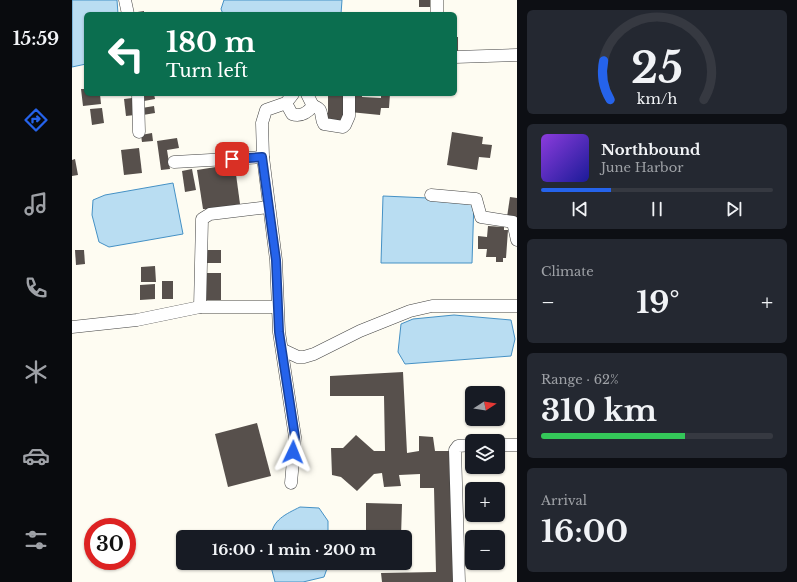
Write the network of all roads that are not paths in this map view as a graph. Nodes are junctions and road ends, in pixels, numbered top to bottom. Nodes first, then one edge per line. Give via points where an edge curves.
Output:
1 (125, 0) edge
2 (437, 0) edge
3 (128, 12) edge
4 (437, 12) edge
5 (517, 55) edge
6 (457, 57) edge
7 (138, 96) edge
8 (308, 96) edge
9 (349, 96) edge
10 (289, 98) edge
11 (313, 106) junction
12 (139, 132) dead end
13 (262, 157) junction
14 (174, 162) dead end
15 (431, 195) dead end
16 (269, 207) junction
17 (517, 240) edge
18 (517, 306) edge
19 (200, 307) junction
20 (277, 307) junction
21 (72, 327) edge
22 (283, 350) junction
23 (505, 445) edge
24 (517, 445) edge
25 (465, 446) edge
26 (291, 483) dead end
27 (459, 582) edge

1 - 3 street
2 - 4 street
5 - 6 street
7 - 12 street
8 - 11 street
9 - 11 street via 348,121 343,127 324,124 320,108
10 - 11 street via 292,114 304,114
10 - 13 street via 264,112
13 - 14 street
13 - 16 street
15 - 17 street via 476,199 480,217 513,222
16 - 19 street via 210,214 202,218
16 - 20 street via 276,260
18 - 22 street via 426,307 410,310 314,354 304,357
19 - 20 street
19 - 21 street via 137,320
20 - 22 street
22 - 26 street via 295,437
23 - 24 street
25 - 27 street via 458,446 455,450

